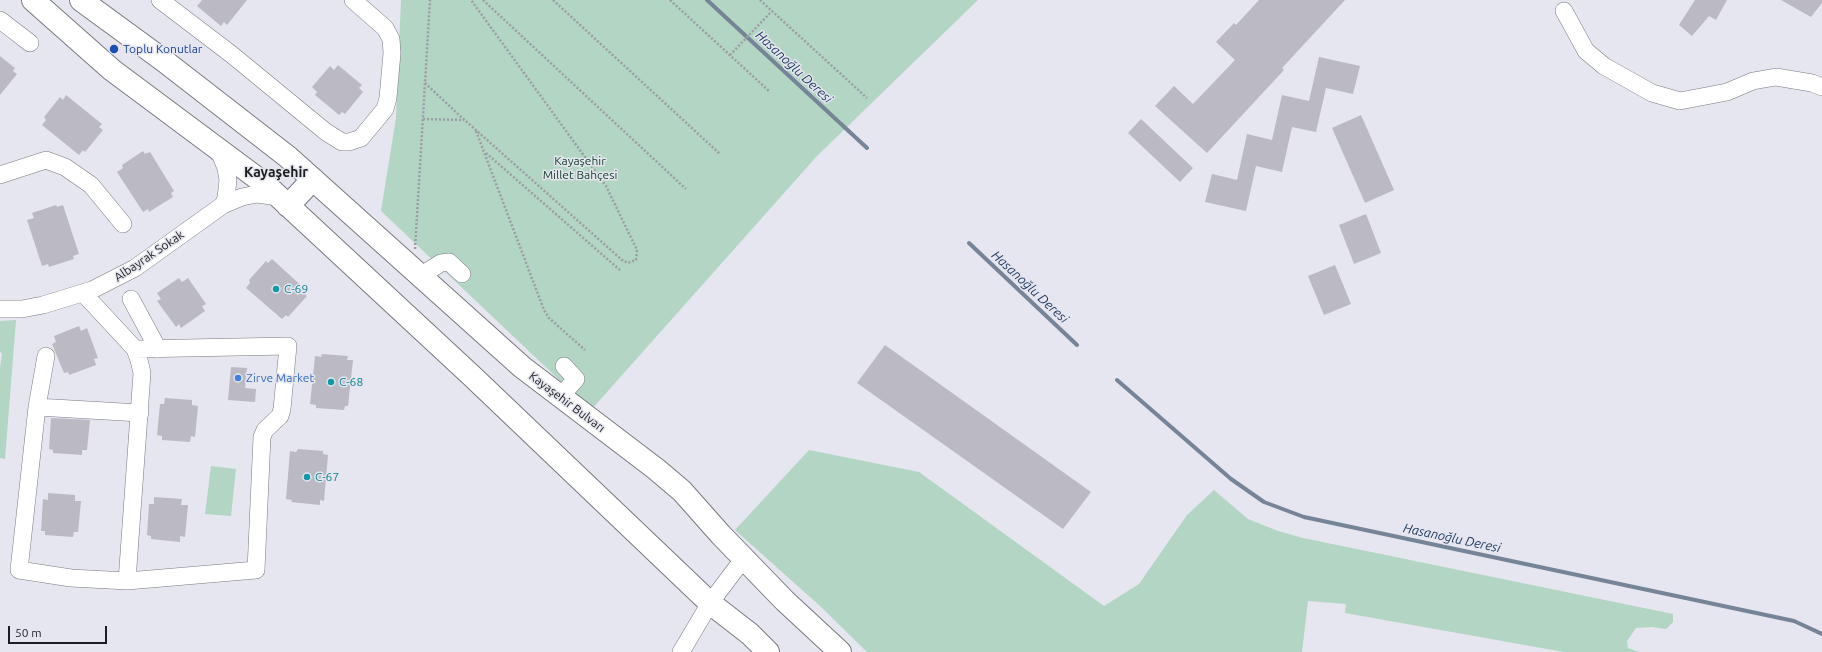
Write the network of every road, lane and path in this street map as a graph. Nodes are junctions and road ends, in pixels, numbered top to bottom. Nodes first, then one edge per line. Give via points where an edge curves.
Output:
1 (33, 0) edge
2 (82, 0) edge
3 (160, 0) edge
4 (353, 0) edge
5 (430, 0) edge
6 (471, 0) edge
7 (483, 0) edge
8 (553, 0) edge
9 (670, 0) edge
10 (760, 0) edge
11 (772, 11) junction
12 (1564, 11) dead end
13 (0, 20) edge
14 (30, 42) dead end
15 (730, 55) junction
16 (425, 83) junction
17 (1822, 87) edge
18 (770, 92) dead end
19 (867, 98) dead end
20 (423, 119) junction
21 (465, 120) junction
22 (476, 129) junction
23 (218, 148) junction
24 (485, 153) junction
25 (720, 154) dead end
26 (0, 175) edge
27 (313, 179) junction
28 (686, 189) dead end
29 (283, 202) junction
30 (223, 205) junction
31 (123, 224) dead end
32 (620, 271) dead end
33 (417, 273) junction
34 (462, 274) dead end
35 (83, 293) junction
36 (131, 299) dead end
37 (0, 310) edge
38 (135, 349) junction
39 (158, 349) junction
40 (585, 350) dead end
41 (46, 356) dead end
42 (564, 366) dead end
43 (560, 397) junction
44 (37, 407) junction
45 (140, 413) junction
46 (744, 558) junction
47 (127, 580) junction
48 (710, 603) junction
49 (681, 652) edge
50 (768, 652) edge
51 (840, 652) edge

1 - 23 main road via 112,70
2 - 27 main road, Kayaşehir Bulvarı via 163,60
3 - 4 street via 326,132 342,142 348,142 361,138 385,109 392,53 391,39 385,28
5 - 16 path
6 - 22 path via 606,186 637,250 636,260 628,263 622,260
7 - 28 path
8 - 25 path
9 - 15 path
10 - 11 path
11 - 15 path
11 - 19 path
12 - 17 street via 1586,51 1630,82 1659,95 1680,101 1701,98 1727,92 1753,81 1776,77
13 - 14 street
15 - 18 path
16 - 20 path
16 - 21 path
20 - 21 path
20 - 33 path
21 - 22 path
22 - 24 path
23 - 29 main road
23 - 30 street via 228,180
24 - 32 path
24 - 40 path via 544,310 549,318
26 - 31 street via 46,160 65,168 91,186
27 - 29 main road
27 - 33 main road, Kayaşehir Bulvarı
29 - 30 street, Albayrak Sokak via 257,194 242,196
29 - 48 main road via 473,377
30 - 35 street, Albayrak Sokak via 116,280
33 - 34 street via 449,262
33 - 43 main road, Kayaşehir Bulvarı via 522,367
35 - 37 street, Albayrak Sokak via 43,305
35 - 38 street
36 - 39 street
38 - 39 street
38 - 45 street via 142,373
39 - 47 street via 288,346 282,409 280,416 265,430 262,437 256,570
41 - 44 street
42 - 43 street via 576,379
43 - 46 main road, Kayaşehir Bulvarı via 682,491
44 - 45 street
44 - 47 street via 19,570 71,578
45 - 47 street
46 - 48 street
46 - 51 main road, Kayaşehir Bulvarı via 785,601
48 - 49 street
48 - 50 main road via 750,634

